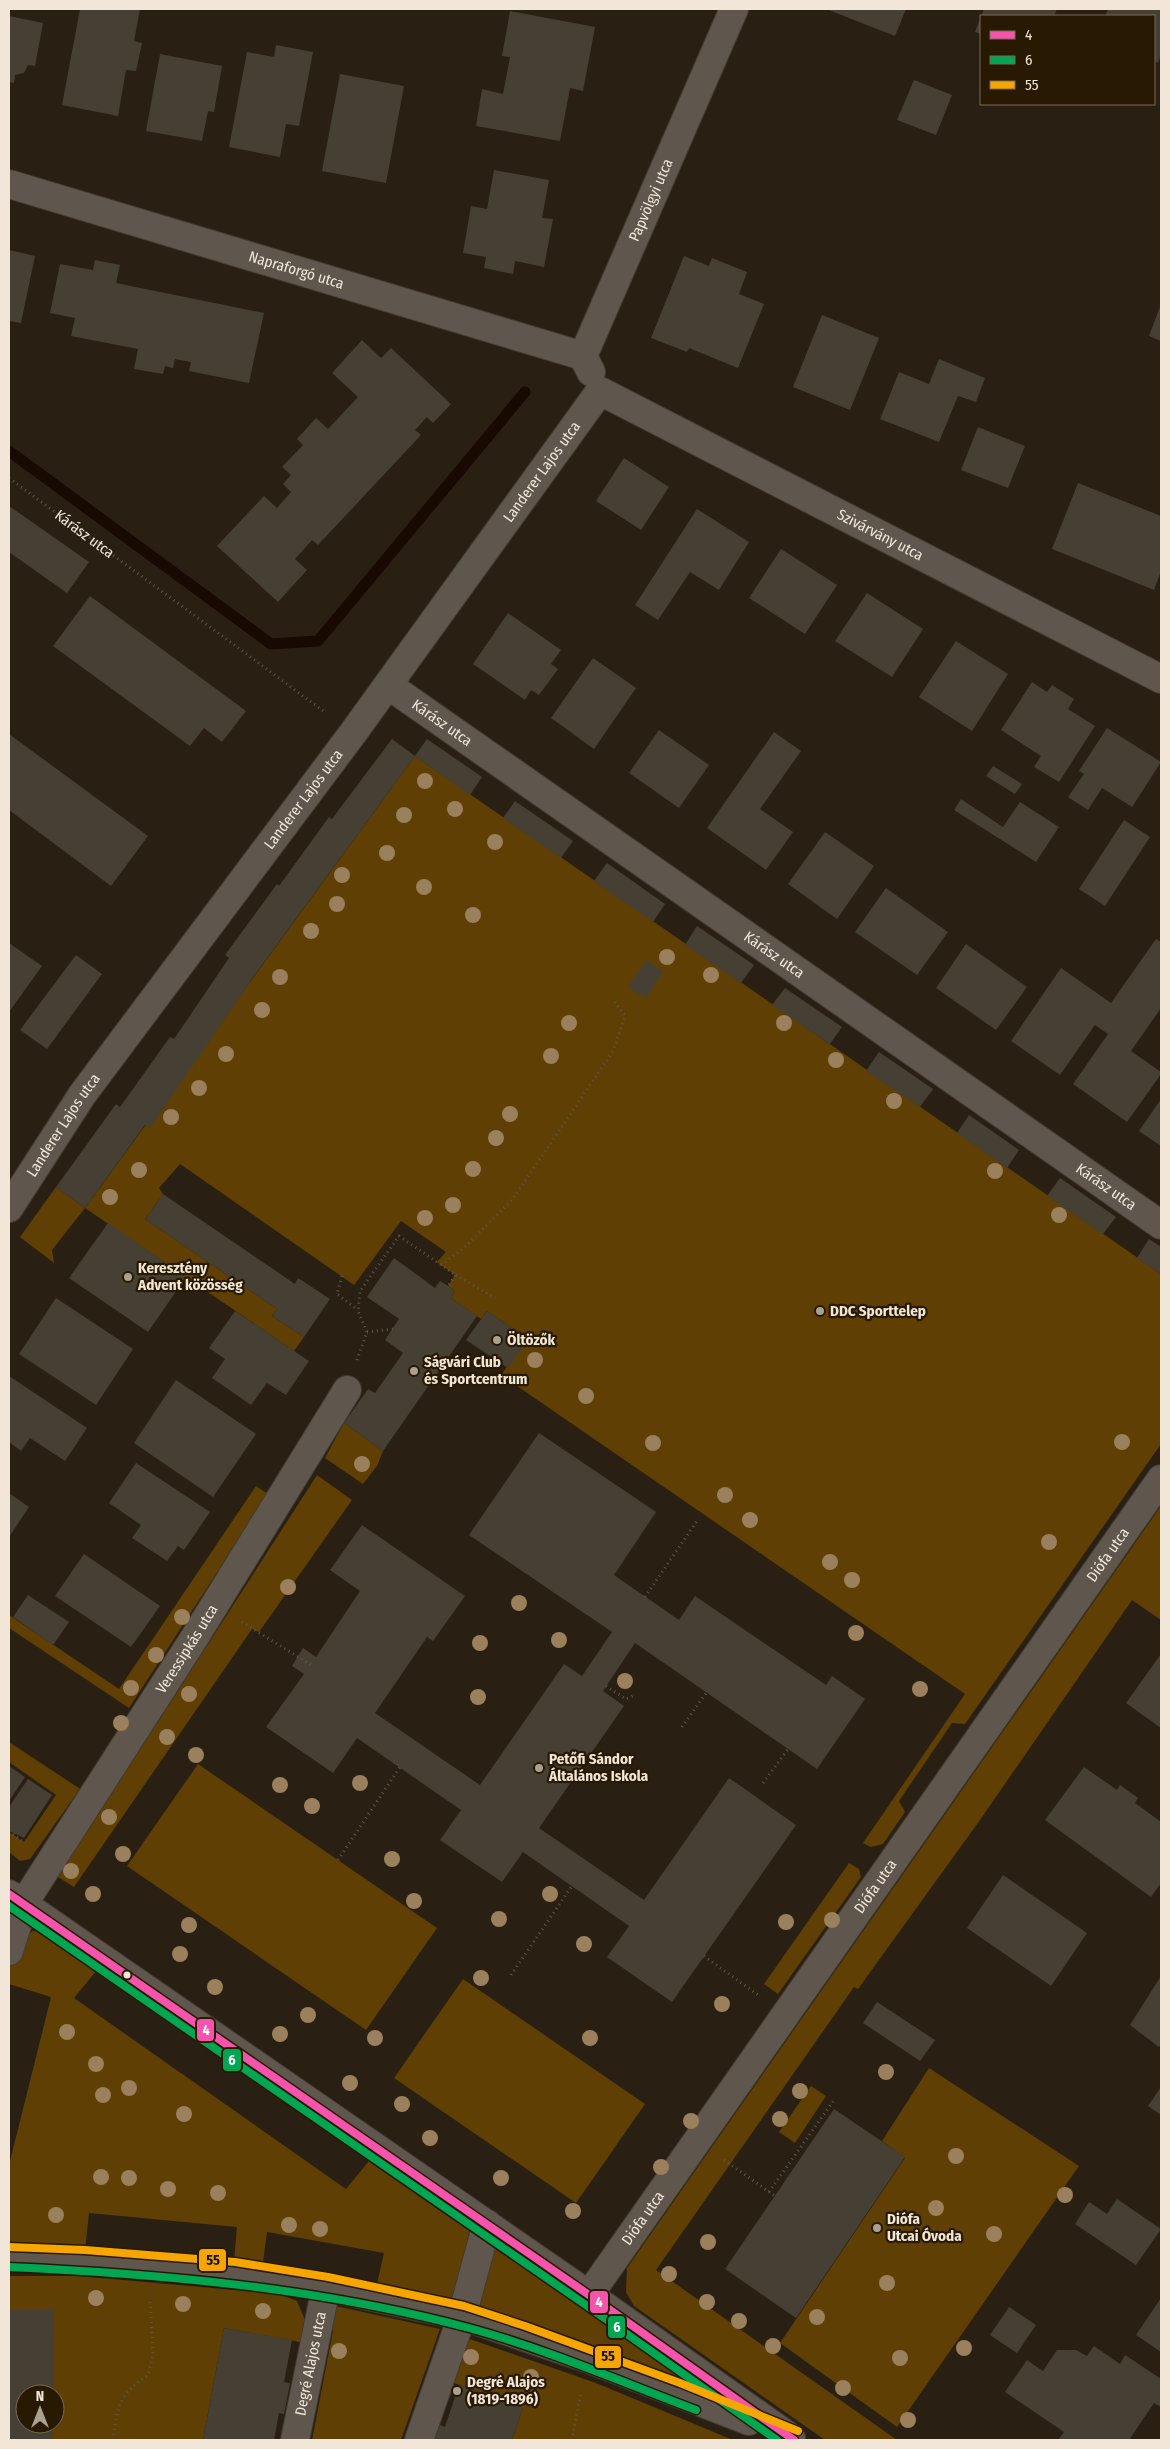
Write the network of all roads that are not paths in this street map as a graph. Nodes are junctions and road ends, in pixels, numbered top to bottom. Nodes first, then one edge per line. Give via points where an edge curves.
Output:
1 (734, 9) edge
2 (9, 184) edge
3 (583, 356) junction
4 (600, 391) junction
5 (1161, 679) edge
6 (388, 685) junction
7 (9, 1208) edge
8 (1161, 1225) edge
9 (347, 1390) road end
10 (1161, 1479) edge
11 (16, 1899) edge
12 (9, 1951) edge
13 (487, 2224) junction
14 (9, 2257) edge
15 (326, 2287) junction
16 (589, 2295) junction
17 (462, 2316) junction
18 (793, 2439) edge
19 (295, 2440) edge
20 (419, 2440) edge

1 - 3 street, Papvölgyi utca
2 - 3 street, Napraforgó utca
3 - 4 street
4 - 5 street, Szivárvány utca
4 - 6 street, Landerer Lajos utca
6 - 7 street, Landerer Lajos utca via 82,1095
6 - 8 street, Kárász utca
9 - 11 street, Veressipkás utca via 214,1604
10 - 16 street, Diófa utca
11 - 12 street, Veressipkás utca
11 - 13 street
13 - 16 street
13 - 17 street
14 - 15 street via 233,2272
15 - 17 street
15 - 19 street, Degré Alajos utca
16 - 18 street
17 - 18 street via 586,2358
17 - 20 street

